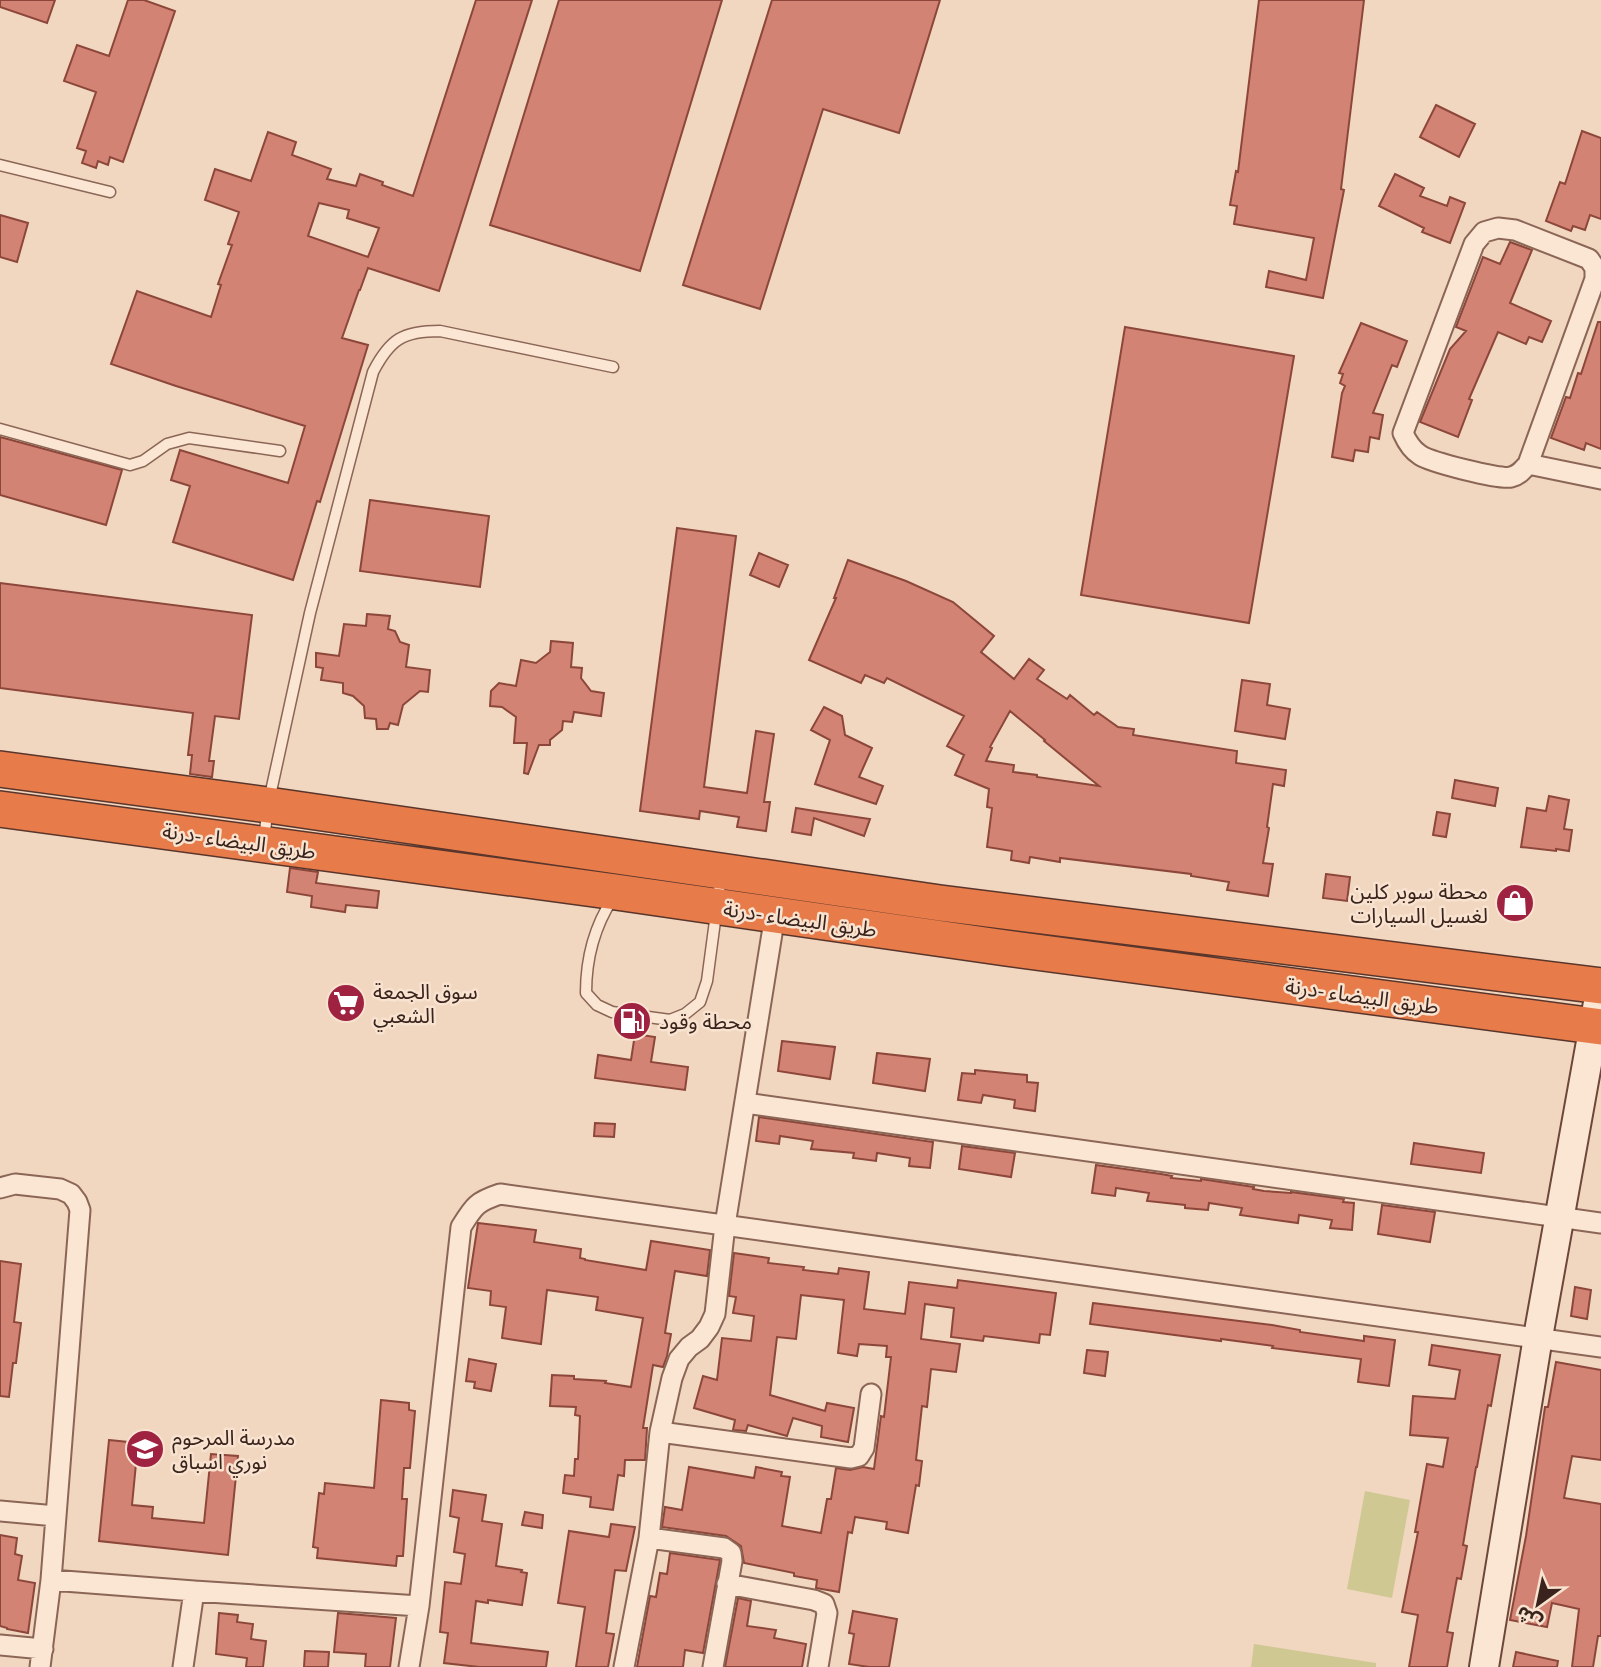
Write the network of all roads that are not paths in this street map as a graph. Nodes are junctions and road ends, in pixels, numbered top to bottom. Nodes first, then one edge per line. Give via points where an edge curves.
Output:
1 (0, 165) edge
2 (110, 192) dead end
3 (1598, 280) edge
4 (613, 367) dead end
5 (0, 429) edge
6 (280, 451) dead end
7 (1528, 464) junction
8 (1601, 479) edge
9 (0, 769) edge
10 (268, 805) junction
11 (0, 809) edge
12 (264, 844) junction
13 (722, 872) junction
14 (627, 876) junction
15 (718, 907) junction
16 (775, 915) junction
17 (1601, 986) edge
18 (1597, 1027) edge
19 (745, 1103) junction
20 (0, 1188) edge
21 (1559, 1216) junction
22 (1601, 1223) edge
23 (725, 1225) junction
24 (1538, 1337) junction
25 (1601, 1347) edge
26 (870, 1394) dead end
27 (660, 1432) junction
28 (0, 1511) edge
29 (56, 1516) junction
30 (649, 1538) junction
31 (51, 1580) junction
32 (727, 1584) junction
33 (194, 1591) junction
34 (419, 1606) junction
35 (0, 1645) edge
36 (42, 1658) edge
37 (183, 1667) edge
38 (409, 1667) edge
39 (624, 1667) edge
40 (713, 1667) edge
41 (818, 1667) edge
42 (1485, 1667) edge

1 - 2 lane
3 - 7 street
3 - 7 street via 1589,259 1515,230 1499,228 1484,233 1474,244 1403,433 1421,456 1490,476 1508,478
4 - 10 lane via 440,331 405,335 380,357 322,567
5 - 6 lane via 130,465 188,438
7 - 8 street
9 - 10 highway, طريق البيضاء -درنة
10 - 12 lane
10 - 14 highway, طريق البيضاء -درنة
11 - 12 highway, طريق البيضاء -درنة
12 - 14 highway, طريق البيضاء -درنة
13 - 14 highway, طريق البيضاء -درنة
13 - 15 lane
13 - 17 highway, طريق البيضاء -درنة via 940,904
14 - 15 highway, طريق البيضاء -درنة
14 - 15 lane via 595,930 586,973 586,993 612,1012 670,1020 699,1002 707,981
15 - 16 highway, طريق البيضاء -درنة
16 - 18 highway, طريق البيضاء -درنة
16 - 19 street
17 - 18 street
18 - 21 street
19 - 21 street
19 - 23 street
20 - 29 street via 15,1184 60,1189 71,1194 80,1210
21 - 22 street
21 - 24 street
23 - 24 street
23 - 27 street via 715,1314 700,1339 679,1359
23 - 34 street via 500,1194 482,1200 470,1212 461,1227
24 - 25 street
24 - 42 street
26 - 27 street via 864,1448 851,1458
27 - 30 street
28 - 29 street
29 - 31 street
30 - 32 street via 731,1553
30 - 39 street
31 - 33 street
31 - 36 street
32 - 40 street
32 - 41 street via 824,1604 827,1613
33 - 34 street
33 - 37 street
34 - 38 street
35 - 36 street

